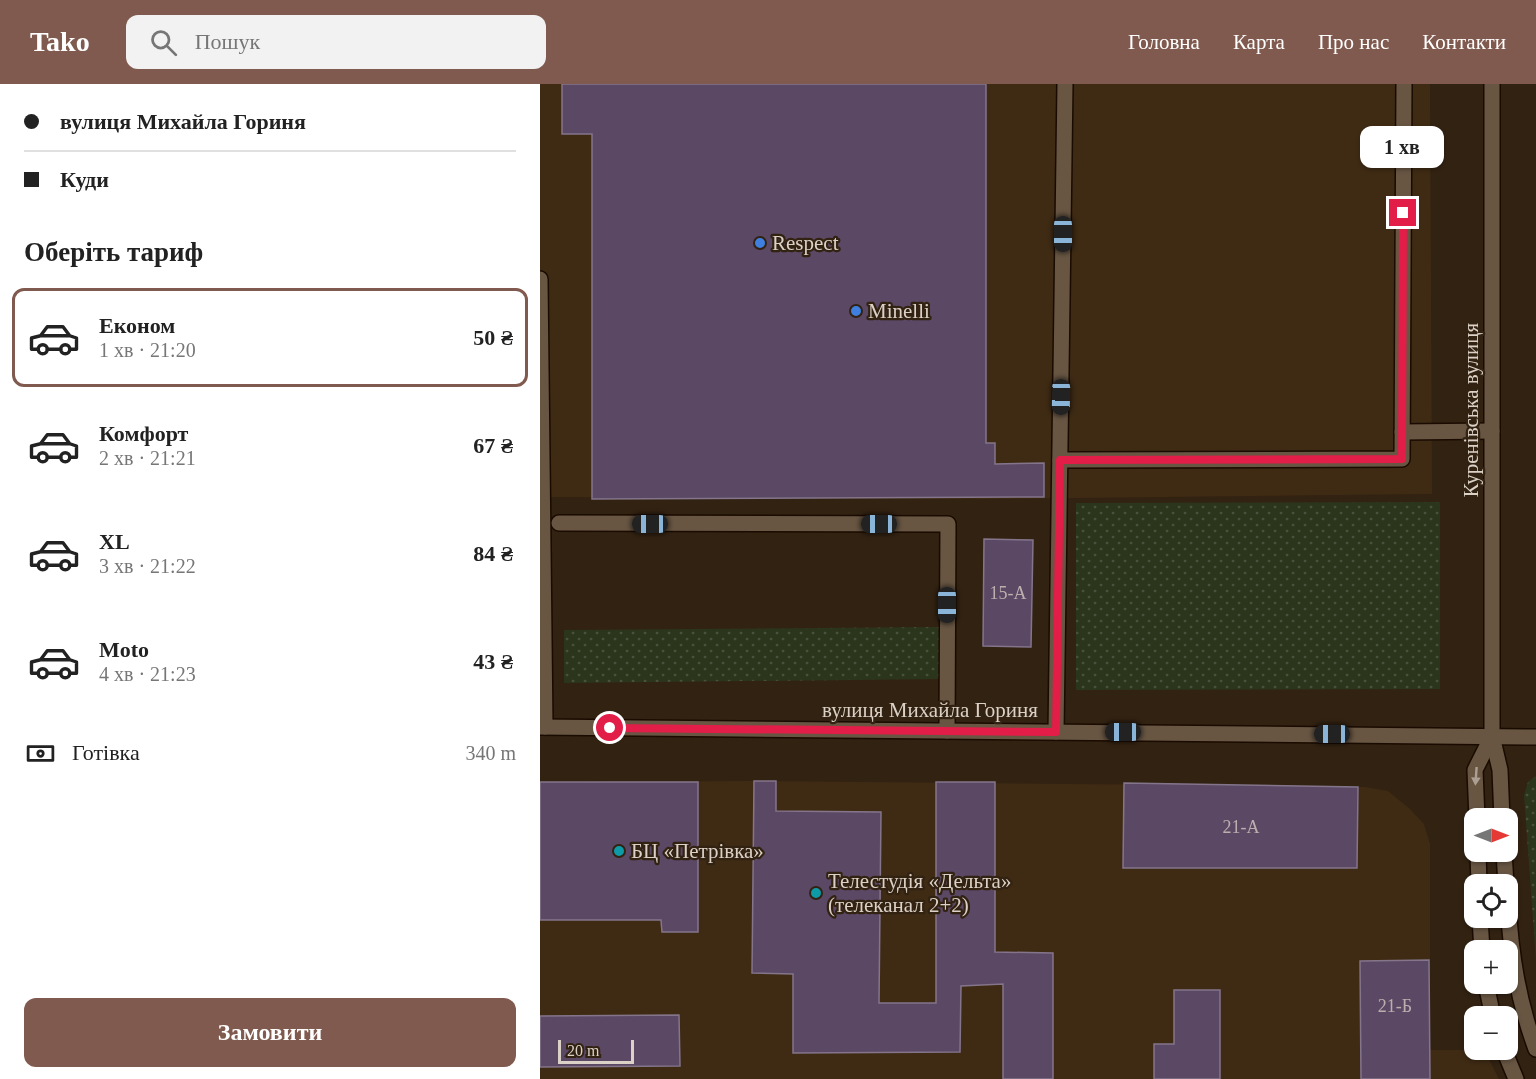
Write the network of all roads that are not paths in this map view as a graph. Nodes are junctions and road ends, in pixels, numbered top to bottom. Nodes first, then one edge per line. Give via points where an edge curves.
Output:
1 (1065, 84) edge
2 (1404, 84) edge
3 (1492, 84) edge
4 (540, 279) edge
5 (1492, 431) junction
6 (1402, 432) junction
7 (1060, 460) junction
8 (559, 523) dead end
9 (543, 727) edge
10 (947, 730) junction
11 (1056, 732) junction
12 (1492, 736) junction
13 (1536, 737) edge
14 (1477, 808) edge
15 (1502, 808) edge
16 (1510, 928) edge
17 (1536, 1050) edge
18 (1508, 1060) edge
19 (1516, 1079) edge

1 - 7 street
2 - 6 street
3 - 5 street, Куренівська вулиця
4 - 9 street
5 - 6 street
5 - 12 street, Куренівська вулиця
6 - 7 street via 1402,459
7 - 11 street
8 - 10 street via 948,524
9 - 10 street, вулиця Михайла Гориня
10 - 11 street, вулиця Михайла Гориня
11 - 12 street, вулиця Михайла Гориня
12 - 13 street, вулиця Михайла Гориня
12 -> 14 street, Куренівська вулиця via 1475,770
12 - 15 street, Куренівська вулиця via 1500,770
16 - 17 street via 1514,976
18 - 19 street

